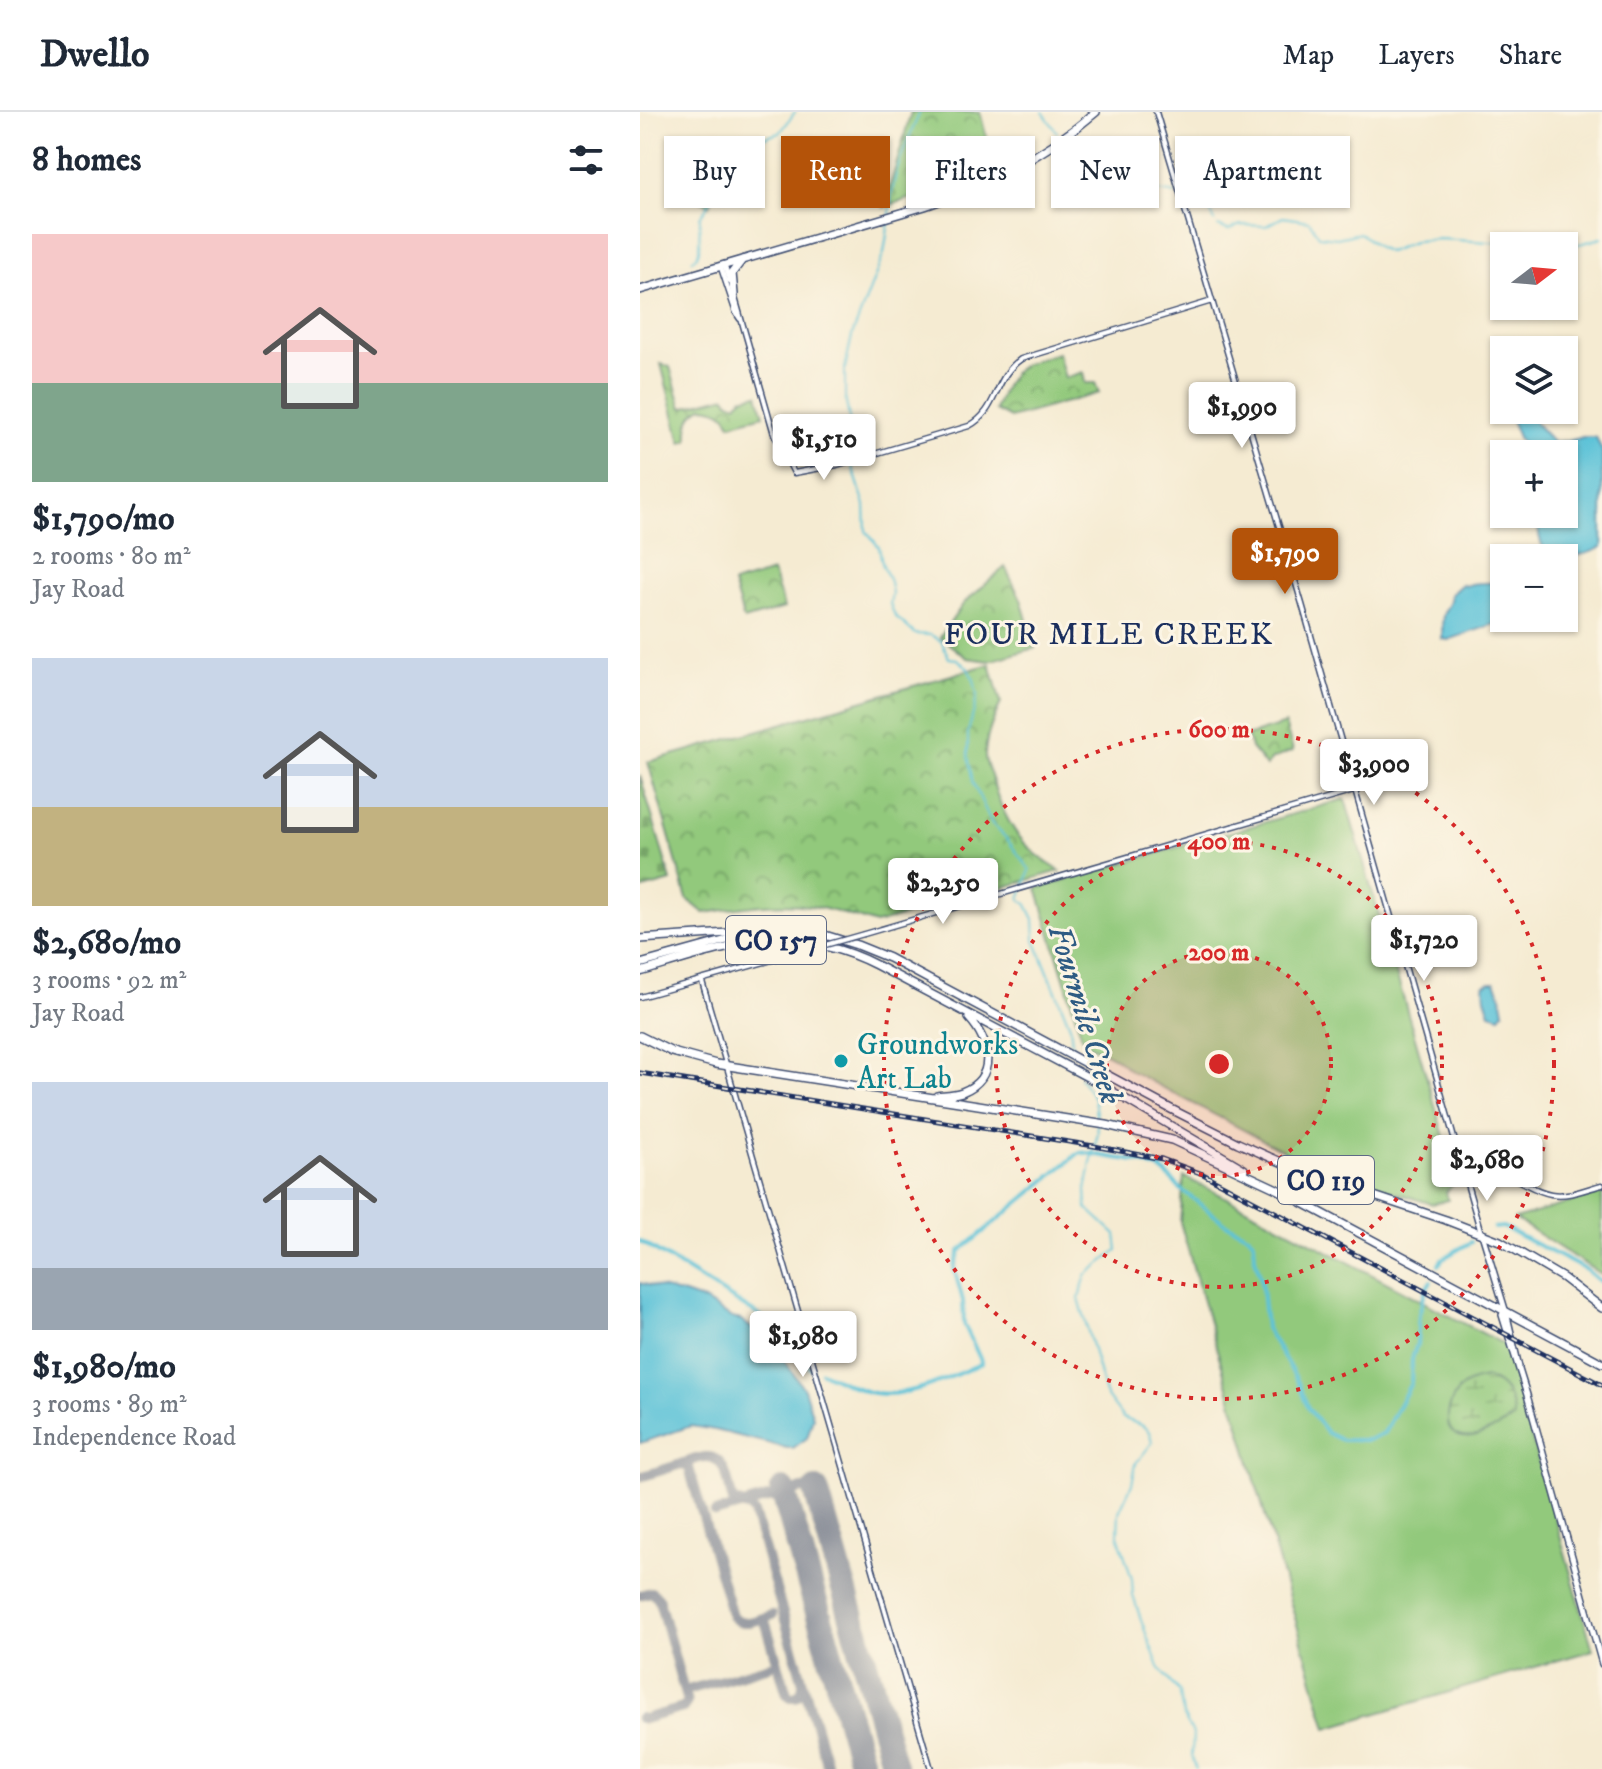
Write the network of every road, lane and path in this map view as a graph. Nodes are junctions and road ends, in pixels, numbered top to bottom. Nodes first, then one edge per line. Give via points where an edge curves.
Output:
1 (1096, 112) edge
2 (1156, 112) edge
3 (745, 259) junction
4 (722, 265) junction
5 (640, 290) edge
6 (734, 294) junction
7 (1212, 301) junction
8 (740, 319) junction
9 (1355, 791) junction
10 (767, 931) junction
11 (640, 939) edge
12 (640, 964) edge
13 (640, 972) edge
14 (702, 981) junction
15 (640, 997) edge
16 (961, 1011) junction
17 (641, 1036) edge
18 (728, 1066) junction
19 (928, 1097) junction
20 (1485, 1175) dead end
21 (1602, 1185) edge
22 (1277, 1189) junction
23 (1481, 1233) junction
24 (1602, 1308) edge
25 (1504, 1311) junction
26 (1602, 1363) edge
27 (1602, 1664) edge
28 (931, 1769) edge

1 - 3 highway via 1041,153 964,192
2 - 7 street
3 - 4 highway
3 - 6 highway via 732,273
4 - 5 highway
4 - 6 street
4 - 8 street
6 - 8 street
7 - 8 street via 1021,359 1008,370 988,411 976,422 794,473 774,434
7 - 9 street
9 - 14 street, bridge
9 - 23 street
10 - 11 highway, CO 119
10 - 12 highway, CO 157
10 - 23 highway, CO 119 via 816,934 889,958 1228,1138 1308,1174
13 - 16 highway, CO 157 via 745,943 804,941 853,953
14 - 15 street
14 - 18 street
16 - 19 highway via 985,1040 985,1070 966,1090
16 - 22 highway, CO 157 via 1093,1080
17 - 18 highway, CO 119 via 685,1057
18 - 19 highway, CO 119
18 - 28 street
19 - 22 highway, CO 119 via 1172,1140
20 - 21 street via 1504,1174 1555,1195
22 - 25 highway, CO 119
23 - 24 highway, CO 119 via 1539,1262
23 - 25 main road
25 - 26 highway, CO 119
25 - 27 main road

